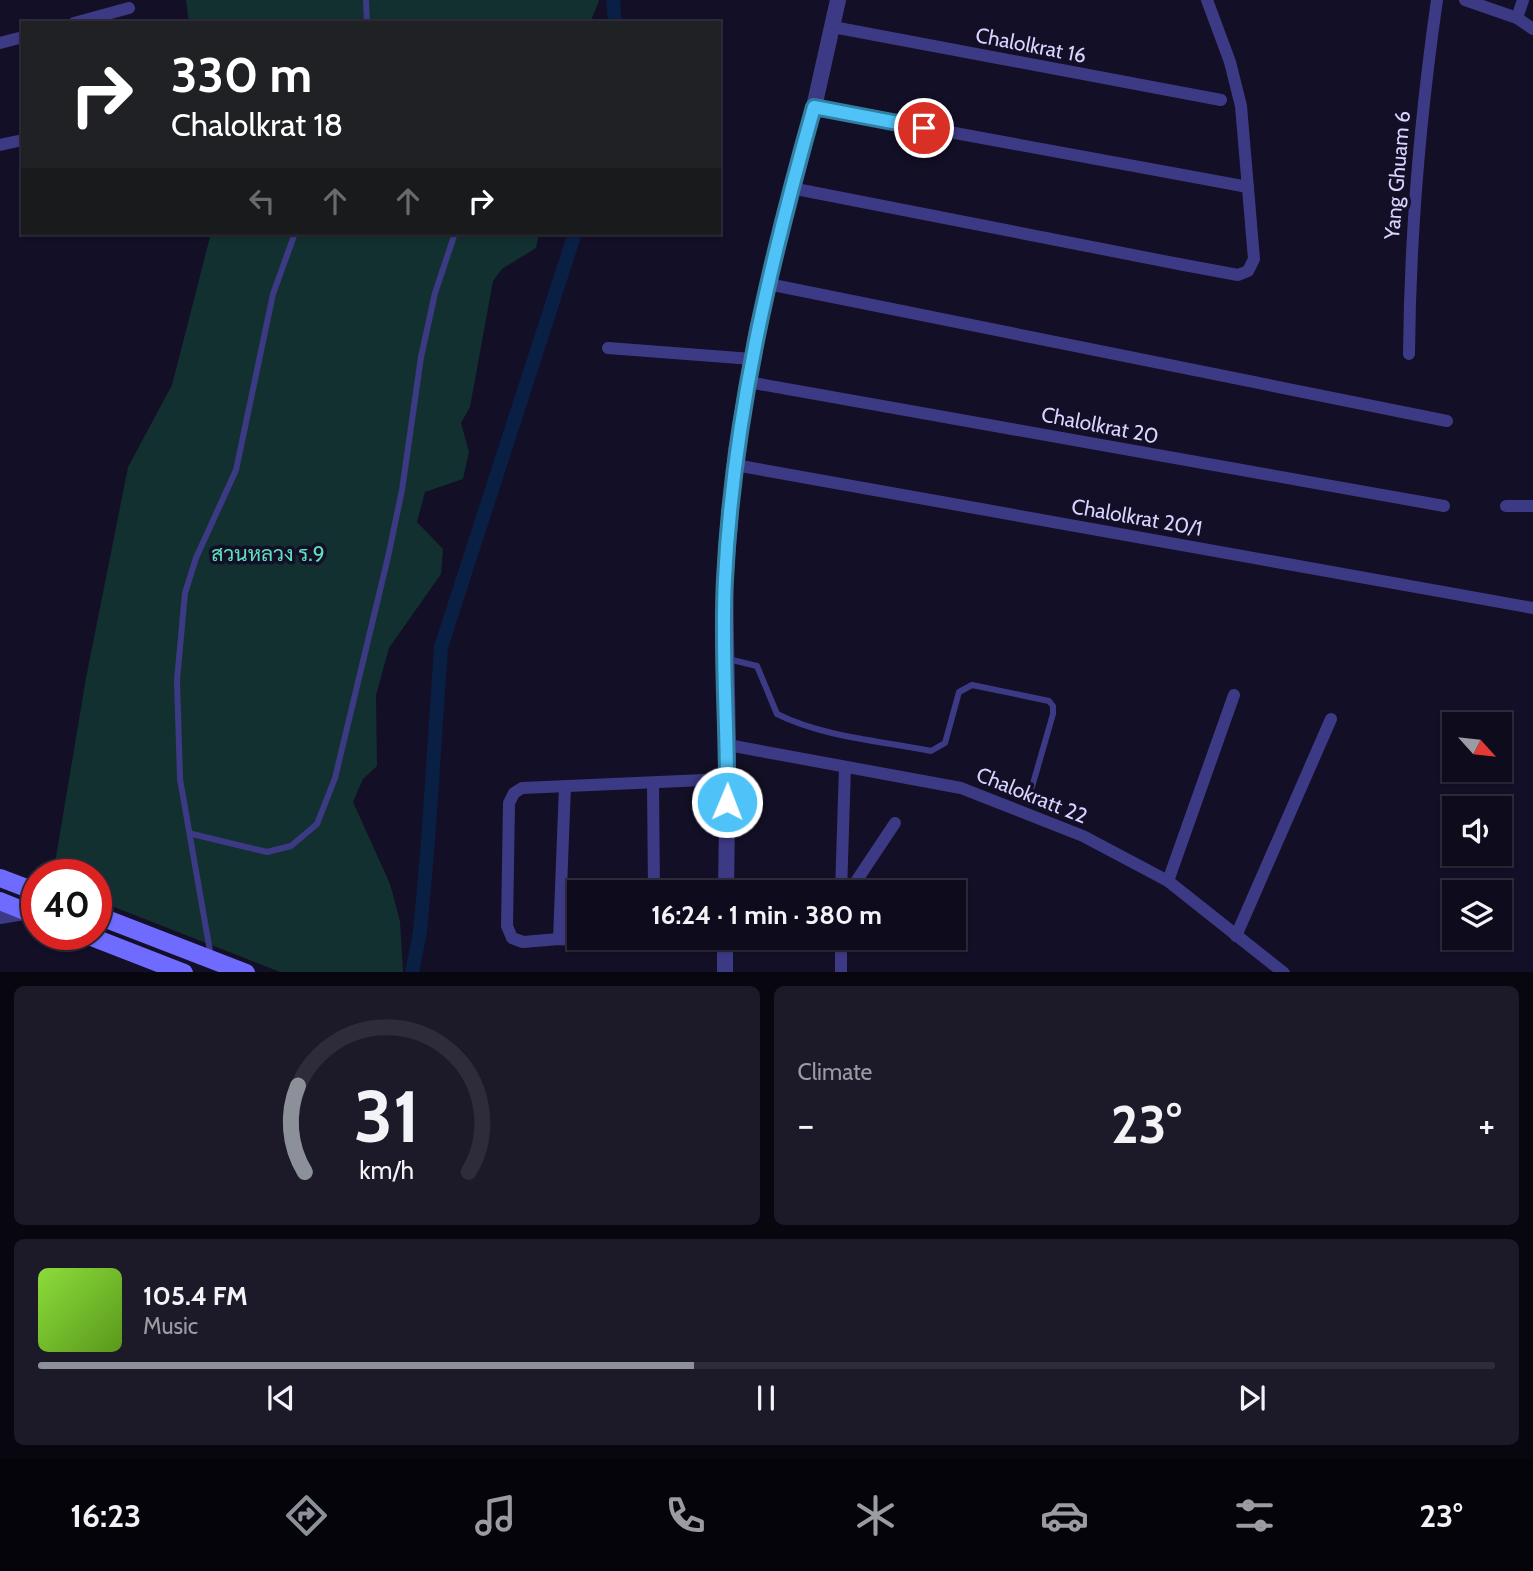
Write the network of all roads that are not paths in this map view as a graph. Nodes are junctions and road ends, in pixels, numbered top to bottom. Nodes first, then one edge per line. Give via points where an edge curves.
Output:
1 (366, 0) edge
2 (838, 0) edge
3 (1207, 0) edge
4 (1437, 0) edge
5 (1465, 0) edge
6 (1523, 0) edge
7 (130, 8) dead end
8 (1517, 18) junction
9 (81, 21) edge
10 (367, 21) edge
11 (833, 27) junction
12 (1533, 29) edge
13 (21, 38) edge
14 (0, 43) edge
15 (1222, 100) dead end
16 (814, 107) junction
17 (21, 140) edge
18 (0, 145) edge
19 (1248, 187) junction
20 (791, 188) junction
21 (294, 235) edge
22 (454, 235) edge
23 (768, 284) junction
24 (608, 348) dead end
25 (1409, 355) dead end
26 (752, 359) junction
27 (748, 382) junction
28 (1447, 421) dead end
29 (735, 465) junction
30 (1444, 506) dead end
31 (1506, 506) dead end
32 (1533, 506) edge
33 (1533, 608) edge
34 (726, 659) junction
35 (1234, 695) dead end
36 (1331, 719) dead end
37 (728, 745) junction
38 (845, 767) junction
39 (727, 779) junction
40 (653, 783) junction
41 (565, 786) junction
42 (1032, 787) dead end
43 (895, 823) dead end
44 (192, 834) junction
45 (0, 878) edge
46 (654, 880) edge
47 (726, 880) edge
48 (841, 880) edge
49 (857, 880) edge
50 (1168, 880) junction
51 (21, 886) edge
52 (0, 901) edge
53 (21, 910) edge
54 (21, 915) edge
55 (0, 916) edge
56 (112, 921) edge
57 (1236, 936) junction
58 (559, 939) junction
59 (567, 940) edge
60 (112, 945) edge
61 (725, 950) edge
62 (841, 950) edge
63 (211, 959) junction
64 (184, 972) edge
65 (246, 972) edge
66 (725, 972) edge
67 (841, 972) edge
68 (1284, 972) edge

1 - 10 lane
2 - 11 street
3 - 19 street via 1241,106
4 - 25 street, Yang Ghuam 6 via 1412,216
5 - 8 street
6 - 8 street
7 - 9 street
8 - 12 street
11 - 15 street, Chalolkrat 16
11 - 16 street
13 - 14 street
16 - 19 street
16 - 20 street
17 - 18 street
19 - 20 street via 1254,259 1252,268 1238,275
20 - 23 street
21 - 44 lane via 273,295 236,470 185,593 177,680 180,779
22 - 44 lane via 424,344 388,557 335,778 317,824 291,846 267,852
23 - 26 street
23 - 28 street
24 - 26 street
26 - 27 street
27 - 29 street
27 - 30 street, Chalolkrat 20
29 - 33 street, Chalolkrat 20/1
29 - 34 street via 724,581
31 - 32 street
34 - 37 street
34 - 42 lane via 757,666 777,714 790,720 931,751 946,743 964,687 1049,701 1053,714
35 - 50 street
36 - 57 street
37 - 38 street, Chalokratt 22
37 - 39 street
38 - 48 street
38 - 50 street, Chalokratt 22 via 970,790 1083,836
39 - 40 street
39 - 47 street
40 - 41 street
40 - 46 street
41 - 58 street
41 - 58 street via 523,788 509,803 509,933 523,942
43 - 49 street
44 - 63 lane
45 - 51 main road
50 - 57 street, Chalokratt 22
52 - 53 main road
54 - 55 street
56 - 63 main road
57 - 68 street, Chalokratt 22
58 - 59 street
60 - 64 main road
61 - 66 street
62 - 67 street
63 - 65 main road

